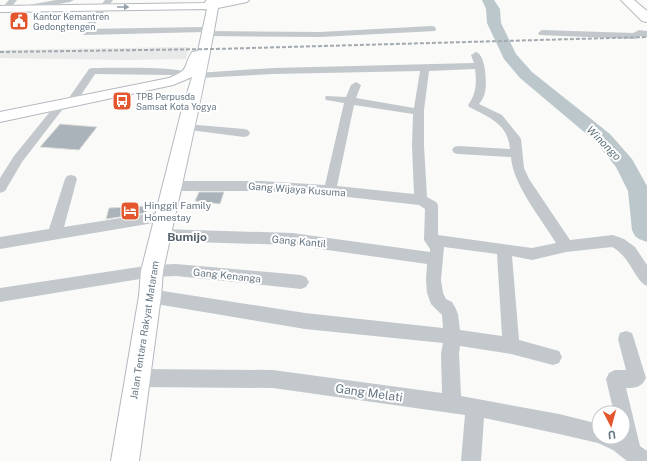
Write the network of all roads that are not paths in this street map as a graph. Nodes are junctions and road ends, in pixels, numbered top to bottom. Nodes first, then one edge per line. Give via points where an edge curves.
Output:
1 (13, 0) edge
2 (70, 0) edge
3 (243, 0) edge
4 (626, 0) edge
5 (633, 0) edge
6 (61, 1) edge
7 (211, 3) edge
8 (107, 4) edge
9 (23, 8) junction
10 (2, 9) edge
11 (647, 11) edge
12 (647, 18) edge
13 (432, 30) dead end
14 (206, 32) junction
15 (542, 33) dead end
16 (647, 34) edge
17 (476, 55) dead end
18 (480, 66) junction
19 (425, 68) junction
20 (195, 75) junction
21 (356, 85) dead end
22 (177, 86) junction
23 (330, 98) dead end
24 (350, 100) junction
25 (71, 102) junction
26 (190, 106) junction
27 (57, 110) junction
28 (419, 112) junction
29 (0, 117) edge
30 (0, 122) edge
31 (186, 127) junction
32 (244, 133) dead end
33 (458, 150) dead end
34 (517, 153) junction
35 (71, 179) dead end
36 (173, 186) junction
37 (0, 188) edge
38 (330, 190) junction
39 (421, 200) junction
40 (165, 216) junction
41 (55, 234) junction
42 (161, 235) junction
43 (431, 240) junction
44 (0, 243) edge
45 (566, 246) junction
46 (504, 249) junction
47 (436, 259) junction
48 (152, 271) junction
49 (647, 279) edge
50 (301, 282) dead end
51 (0, 295) edge
52 (150, 296) junction
53 (453, 337) junction
54 (626, 339) dead end
55 (511, 346) junction
56 (553, 357) dead end
57 (137, 378) junction
58 (452, 404) junction
59 (621, 405) edge
60 (475, 407) junction
61 (591, 432) edge
62 (631, 437) edge
63 (623, 445) edge
64 (638, 457) edge
65 (125, 461) edge
66 (471, 461) edge

1 - 10 street
2 - 6 street
3 - 7 main road
4 - 12 main road
5 - 11 main road
6 - 9 street
8 -> 7 main road
7 - 14 main road, Jalan Tentara Rakyat Mataram
8 - 9 main road
8 - 14 street via 87,29
9 - 10 main road
13 - 14 street via 390,29 253,36
14 - 20 main road, Jalan Tentara Rakyat Mataram via 193,68
15 - 16 street via 628,36
17 - 18 street
18 - 19 street
18 - 34 street via 479,97 473,105 504,123 515,140
19 - 20 street
19 - 28 street
20 - 22 main road via 194,82
20 - 25 main road via 164,84
20 - 25 street via 171,72 92,71
20 - 26 main road, Jalan Tentara Rakyat Mataram
21 - 24 street
22 - 26 main road via 189,95
22 - 27 main road
23 - 24 street
24 - 28 street
24 - 38 street
25 - 29 main road
26 - 31 main road, Jalan Tentara Rakyat Mataram
27 - 30 main road
27 - 37 street via 18,159
28 - 39 street
31 - 32 street
31 - 36 main road, Jalan Tentara Rakyat Mataram
33 - 34 street
34 - 45 street via 518,168 523,180
35 - 41 street
36 - 38 street, Gang Wijaya Kusuma via 262,186
36 - 40 main road, Jalan Tentara Rakyat Mataram
38 - 39 street, Gang Wijaya Kusuma
39 - 43 street via 431,205 432,209
40 - 41 street
40 - 42 main road, Jalan Tentara Rakyat Mataram
41 - 44 street
42 - 47 street, Gang Kantil via 292,239
42 - 48 main road, Jalan Tentara Rakyat Mataram
43 - 46 street
43 - 47 street via 437,249
45 - 46 street via 532,254
45 - 49 street via 616,242 629,251
46 - 55 street
47 - 53 street via 435,298 450,314
48 - 50 street, Gang Kenanga via 176,270
48 - 51 street, Gang Kenanga
48 - 52 main road, Jalan Tentara Rakyat Mataram
52 - 53 street via 305,321
52 - 57 main road, Jalan Tentara Rakyat Mataram
53 - 55 street
53 - 58 street via 450,353
54 - 59 street via 637,378 615,379
55 - 56 street
57 - 58 street, Gang Melati via 258,378
57 - 65 main road, Jalan Tentara Rakyat Mataram
58 - 60 street, Gang Melati
60 - 61 street, Gang Melati
60 - 66 street
62 - 64 street
63 - 64 street

